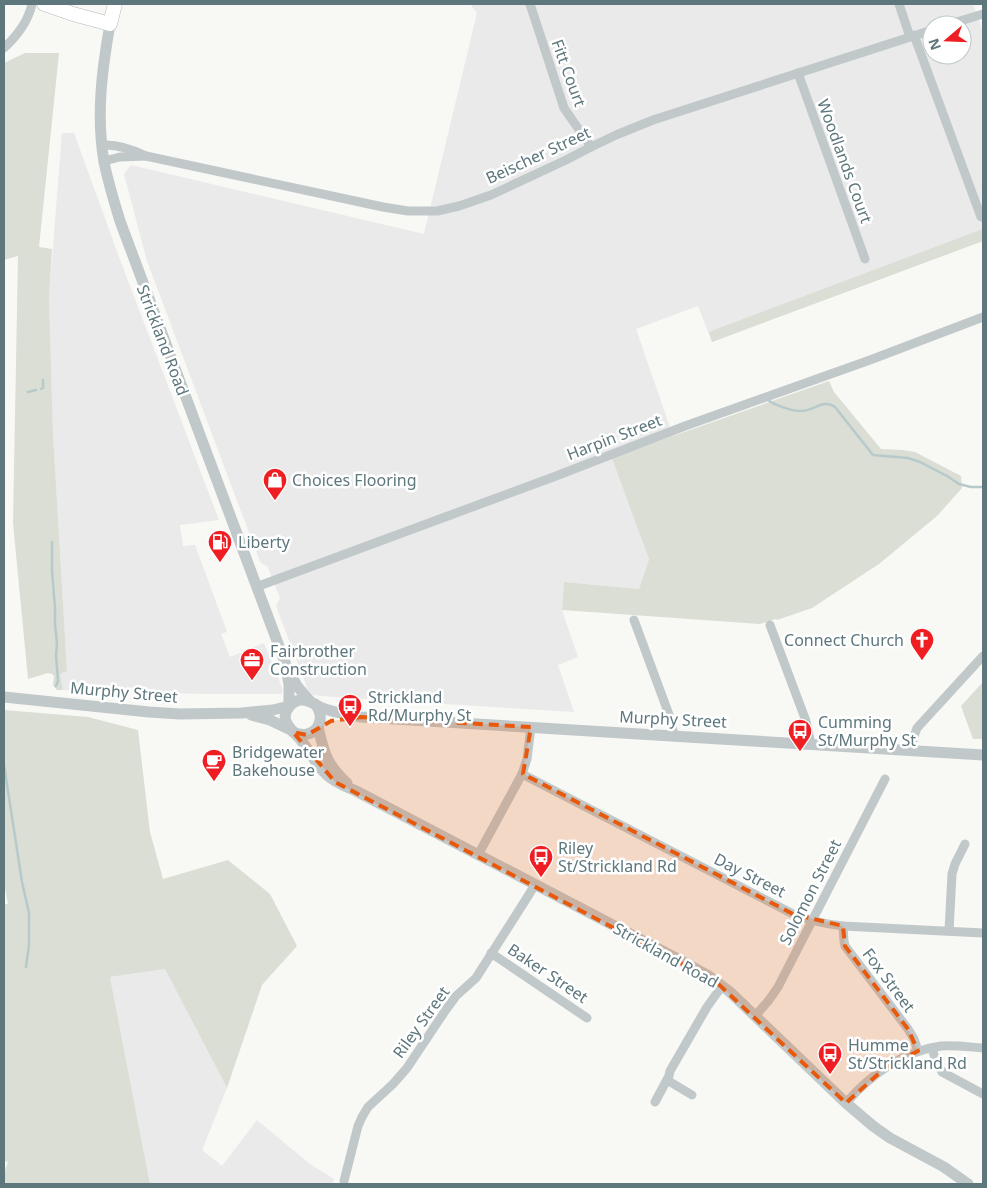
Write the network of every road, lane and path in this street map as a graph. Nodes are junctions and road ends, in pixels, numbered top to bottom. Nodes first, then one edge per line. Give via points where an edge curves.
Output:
1 (32, 4) edge
2 (44, 4) edge
3 (115, 4) edge
4 (530, 4) edge
5 (899, 4) edge
6 (110, 24) junction
7 (922, 33) edge
8 (912, 36) junction
9 (4, 48) edge
10 (798, 73) junction
11 (102, 145) junction
12 (591, 147) junction
13 (146, 156) junction
14 (104, 162) junction
15 (981, 217) dead end
16 (865, 259) dead end
17 (983, 317) edge
18 (256, 588) junction
19 (634, 620) dead end
20 (770, 625) dead end
21 (983, 656) edge
22 (286, 666) junction
23 (4, 696) edge
24 (312, 703) junction
25 (289, 707) junction
26 (242, 713) junction
27 (361, 716) junction
28 (318, 726) junction
29 (531, 727) junction
30 (292, 731) junction
31 (674, 736) junction
32 (811, 744) junction
33 (912, 750) junction
34 (983, 755) edge
35 (522, 774) junction
36 (885, 779) dead end
37 (356, 791) junction
38 (965, 844) dead end
39 (478, 855) junction
40 (535, 885) junction
41 (812, 921) junction
42 (844, 926) junction
43 (949, 931) junction
44 (983, 933) edge
45 (491, 953) junction
46 (722, 986) junction
47 (756, 1016) junction
48 (587, 1018) dead end
49 (932, 1048) junction
50 (983, 1048) edge
51 (918, 1051) junction
52 (667, 1080) junction
53 (983, 1094) edge
54 (692, 1095) dead end
55 (655, 1102) dead end
56 (846, 1103) junction
57 (344, 1181) dead end
58 (968, 1184) edge

1 - 9 street via 24,25
2 - 6 main road
3 - 6 main road, Strickland Road
4 - 12 street, Fitt Court via 564,108
5 - 8 street
6 - 11 street, Strickland Road via 101,80
7 - 8 street, Beischer Street
8 - 10 street, Beischer Street
8 - 15 street
10 - 12 street, Beischer Street via 653,120
10 - 16 street, Woodlands Court
11 - 13 street, Beischer Street via 119,146
11 - 14 street, Strickland Road
12 - 13 street, Beischer Street via 491,195 437,211 383,207
13 - 14 street, Beischer Street via 120,157
14 - 18 street, Strickland Road via 132,256
17 - 18 street, Harpin Street
18 - 22 street, Strickland Road
19 - 31 street
20 - 32 street via 806,721
21 - 33 street via 917,728
22 - 24 street, Strickland Road via 296,686
22 - 25 street, Strickland Road
23 - 26 street, Murphy Street via 149,712
24 - 25 street via 299,700
24 - 27 street, Murphy Street via 332,712
24 - 28 street via 320,714
25 - 26 street, Murphy Street
25 - 30 street via 286,719
26 - 30 street, Murphy Street via 270,720
27 - 28 street, Murphy Street
27 - 29 street, Murphy Street
28 - 30 street via 306,735
28 - 37 street, Strickland Road via 322,748 334,770
29 - 31 street, Murphy Street
29 - 35 street
30 - 37 street, Strickland Road via 325,774
31 - 32 street, Murphy Street
32 - 33 street, Murphy Street
33 - 34 street, Murphy Street
35 - 39 street
35 - 41 street, Day Street
36 - 41 street, Solomon Street
37 - 39 street, Strickland Road
38 - 43 street via 952,874
39 - 40 street, Strickland Road
40 - 45 street, Riley Street
40 - 46 street, Strickland Road via 687,964
41 - 42 street, Day Street
41 - 47 street, Solomon Street via 775,991
42 - 43 street, Day Street
42 - 51 street, Fox Street via 845,946 908,1029
43 - 44 street, Day Street
45 - 48 street, Baker Street
45 - 57 street, Riley Street via 476,978 445,1011 407,1068 368,1107 358,1126
46 - 47 street, Strickland Road
46 - 52 street
47 - 56 street, Strickland Road
49 - 50 street
49 - 51 street
49 - 53 street via 942,1072
51 - 56 street via 885,1068
52 - 54 street
52 - 55 street
56 - 58 street, Strickland Road via 881,1132

